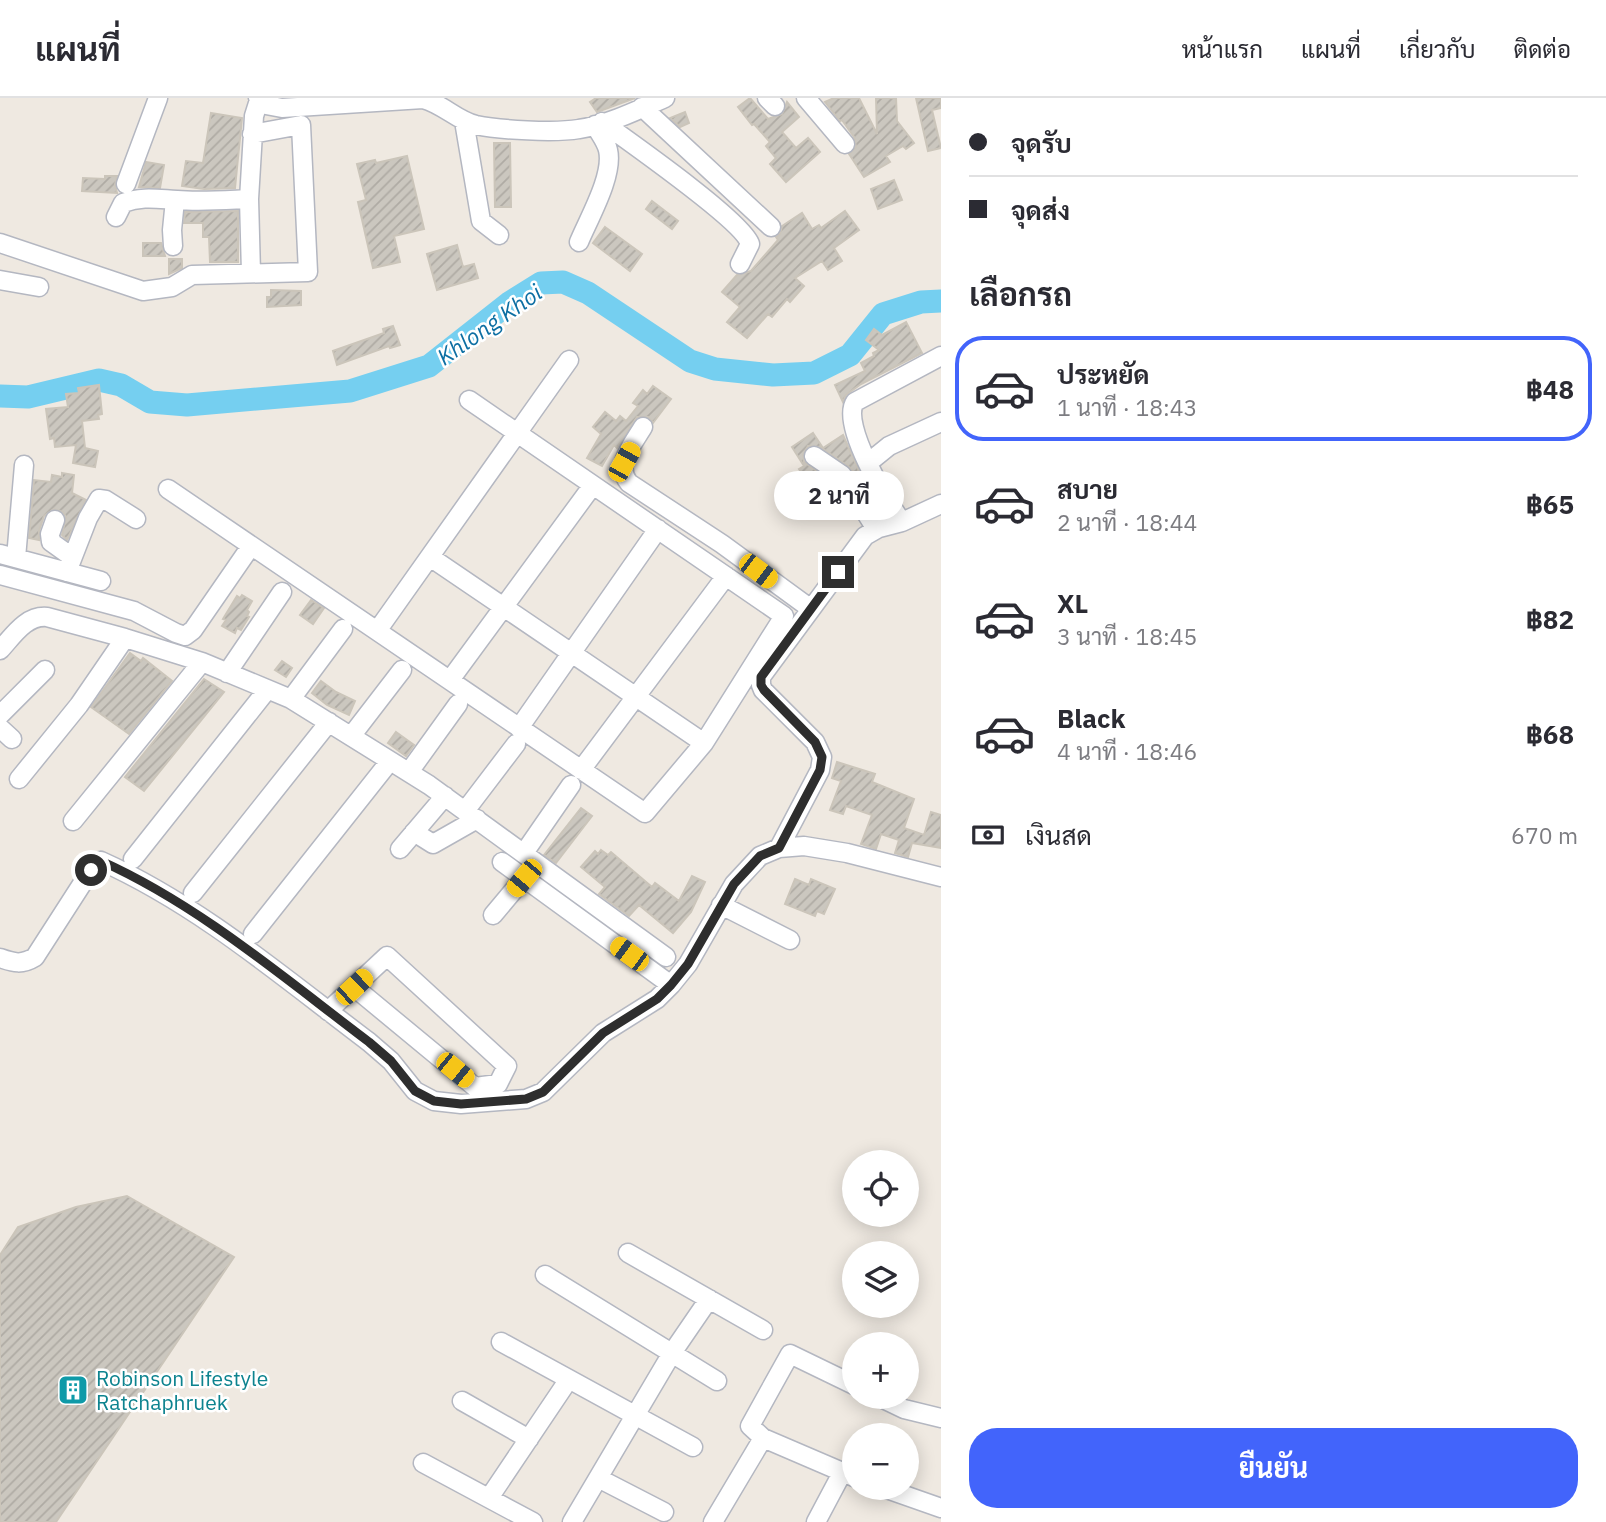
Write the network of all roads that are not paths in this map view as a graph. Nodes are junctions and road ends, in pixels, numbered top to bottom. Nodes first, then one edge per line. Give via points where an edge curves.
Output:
1 (158, 98) edge
2 (665, 98) edge
3 (258, 99) edge
4 (811, 99) edge
5 (642, 107) junction
6 (464, 121) junction
7 (598, 124) junction
8 (252, 134) junction
9 (845, 144) dead end
10 (125, 184) dead end
11 (249, 200) junction
12 (175, 201) junction
13 (116, 218) dead end
14 (771, 226) dead end
15 (499, 235) dead end
16 (579, 242) dead end
17 (0, 243) edge
18 (173, 246) dead end
19 (740, 264) dead end
20 (251, 273) junction
21 (0, 281) edge
22 (39, 287) dead end
23 (941, 356) edge
24 (569, 360) dead end
25 (469, 400) dead end
26 (941, 422) edge
27 (643, 428) dead end
28 (517, 433) junction
29 (814, 456) dead end
30 (868, 463) junction
31 (24, 465) dead end
32 (593, 485) junction
33 (168, 489) dead end
34 (941, 504) edge
35 (136, 519) dead end
36 (55, 520) dead end
37 (902, 522) junction
38 (658, 529) junction
39 (876, 529) junction
40 (251, 546) junction
41 (8, 556) edge
42 (430, 556) junction
43 (70, 565) junction
44 (0, 575) edge
45 (726, 576) junction
46 (101, 581) dead end
47 (282, 592) dead end
48 (504, 606) junction
49 (811, 609) junction
50 (343, 629) dead end
51 (377, 631) junction
52 (125, 638) junction
53 (0, 650) edge
54 (571, 652) junction
55 (202, 662) junction
56 (44, 670) dead end
57 (402, 670) dead end
58 (227, 673) junction
59 (450, 680) junction
60 (267, 690) junction
61 (636, 696) junction
62 (291, 699) junction
63 (458, 704) dead end
64 (0, 715) edge
65 (329, 722) junction
66 (352, 736) junction
67 (518, 736) junction
68 (704, 743) junction
69 (390, 761) junction
70 (409, 772) junction
71 (576, 777) junction
72 (19, 779) dead end
73 (445, 796) junction
74 (471, 815) junction
75 (73, 821) dead end
76 (414, 832) junction
77 (779, 848) junction
78 (400, 849) dead end
79 (524, 853) junction
80 (133, 859) dead end
81 (502, 862) dead end
82 (941, 877) edge
83 (524, 878) junction
84 (193, 893) dead end
85 (721, 905) junction
86 (493, 915) dead end
87 (253, 934) dead end
88 (790, 940) dead end
89 (666, 957) dead end
90 (0, 958) edge
91 (671, 985) junction
92 (354, 987) junction
93 (328, 1011) junction
94 (628, 1253) dead end
95 (545, 1275) dead end
96 (709, 1299) junction
97 (763, 1330) dead end
98 (502, 1342) dead end
99 (672, 1353) junction
100 (569, 1379) junction
101 (842, 1379) edge
102 (717, 1381) dead end
103 (462, 1401) dead end
104 (904, 1409) edge
105 (635, 1416) junction
106 (941, 1418) edge
107 (763, 1438) junction
108 (529, 1439) junction
109 (693, 1447) dead end
110 (423, 1463) dead end
111 (842, 1472) edge
112 (598, 1478) junction
113 (842, 1484) edge
114 (489, 1498) junction
115 (918, 1500) edge
116 (941, 1508) edge
117 (664, 1512) dead end
118 (525, 1520) edge
119 (572, 1522) edge
120 (713, 1522) edge
121 (816, 1522) edge

1 - 10 street
2 - 5 street
3 - 6 street via 282,108 423,99
3 - 8 street
4 - 9 street
5 - 7 street
5 - 14 street
6 - 7 street via 549,131
6 - 15 street via 481,221
7 - 16 street via 609,163 607,176
7 - 19 street via 747,236 750,244
8 - 11 street
8 - 20 street via 301,125 307,272
11 - 12 street
11 - 20 street
12 - 13 street via 134,199 123,203
12 - 18 street
17 - 20 street via 144,291 172,287 192,275
21 - 22 street
23 - 30 street via 855,402 851,422
24 - 28 street
25 - 28 street
26 - 30 street via 888,446
27 - 49 street via 624,462 622,471 629,483
28 - 32 street
28 - 42 street
29 - 39 street via 842,475
30 - 37 street
31 - 41 street
32 - 38 street
32 - 48 street
33 - 40 street
34 - 37 street
35 - 43 street via 99,499
36 - 43 street via 51,542
37 - 39 street
38 - 45 street
38 - 54 street
39 - 49 street via 865,536
40 - 44 street via 185,636 134,611
40 - 51 street
41 - 43 street
42 - 48 street
42 - 51 street
43 - 46 street
45 - 61 street
45 - 68 street via 783,616
47 - 58 street
48 - 54 street
48 - 59 street
49 - 77 street via 761,677 764,690 815,742 822,757 820,770
50 - 62 street
51 - 59 street
52 - 53 street via 37,616
52 - 55 street
52 - 72 street
54 - 61 street
54 - 67 street
55 - 58 street
55 - 75 street
56 - 64 street
57 - 66 street
58 - 60 street
59 - 67 street
60 - 62 street
60 - 80 street
61 - 68 street
61 - 71 street
62 - 65 street
63 - 70 street
65 - 66 street
65 - 84 street
66 - 69 street
67 - 71 street
67 - 74 street
68 - 71 street via 645,813
69 - 70 street
69 - 87 street
70 - 73 street
71 - 79 street
73 - 74 street
73 - 76 street
74 - 76 street via 433,844
74 - 79 street
76 - 78 street
77 - 82 street via 804,846 847,853
77 - 85 street via 746,869
79 - 89 street
81 - 83 street
83 - 86 street
83 - 91 street
85 - 88 street
85 - 91 street
90 - 93 street via 24,963 35,957 101,861 209,923
91 - 93 street via 603,1033 543,1092 526,1099 461,1104 434,1101 415,1091 391,1061
92 - 92 street via 387,957 508,1066 498,1084 475,1087
92 - 93 street
94 - 96 street
95 - 99 street
96 - 97 street
96 - 99 street
98 - 100 street
99 - 102 street
99 - 105 street
100 - 105 street
100 - 108 street
101 - 107 street via 790,1354 750,1426
103 - 108 street
104 - 106 street
105 - 109 street
105 - 112 street
107 - 111 street
107 - 120 street
108 - 114 street
110 - 114 street
112 - 117 street
112 - 119 street
113 - 121 street
114 - 118 street
115 - 116 street

